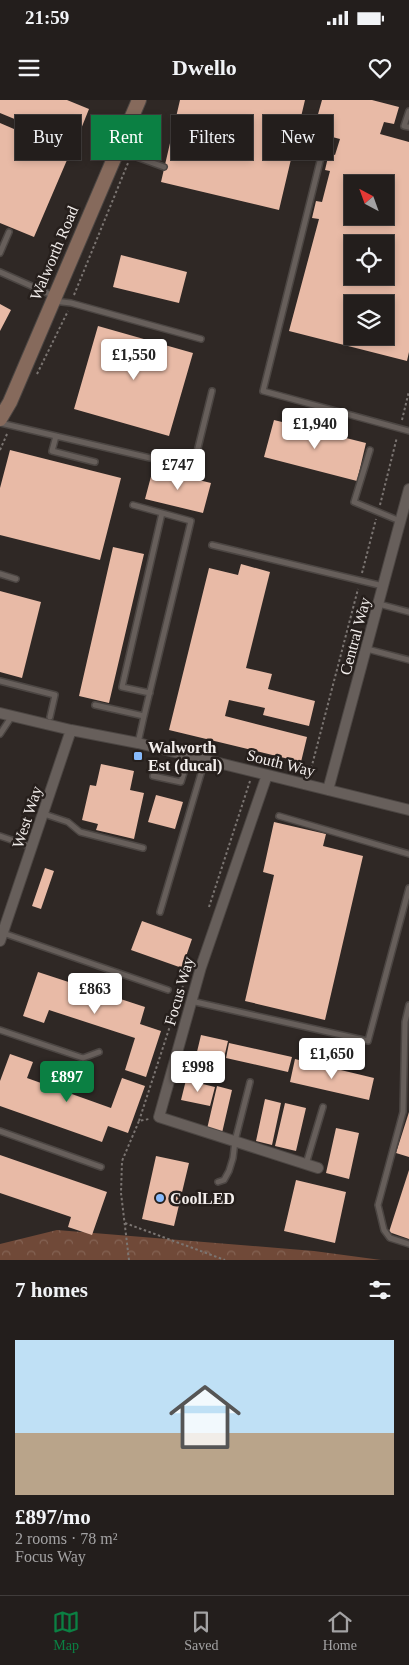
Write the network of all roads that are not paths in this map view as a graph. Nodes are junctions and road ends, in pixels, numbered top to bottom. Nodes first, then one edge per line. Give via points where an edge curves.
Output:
1 (139, 100) edge
2 (409, 111) edge
3 (132, 115) edge
4 (409, 127) edge
5 (113, 160) edge
6 (145, 160) edge
7 (320, 160) edge
8 (164, 167) dead end
9 (9, 232) dead end
10 (0, 253) edge
11 (0, 272) edge
12 (54, 299) junction
13 (201, 339) dead end
14 (212, 391) dead end
15 (6, 422) edge
16 (0, 423) edge
17 (409, 431) edge
18 (56, 436) junction
19 (370, 450) dead end
20 (95, 462) dead end
21 (409, 489) edge
22 (133, 505) dead end
23 (162, 514) junction
24 (400, 521) junction
25 (212, 545) dead end
26 (0, 574) edge
27 (16, 579) dead end
28 (384, 586) junction
29 (379, 604) junction
30 (409, 612) edge
31 (367, 649) junction
32 (409, 660) edge
33 (0, 681) edge
34 (150, 693) junction
35 (95, 705) dead end
36 (0, 712) edge
37 (12, 716) junction
38 (144, 716) junction
39 (50, 717) dead end
40 (71, 730) junction
41 (0, 734) edge
42 (138, 743) junction
43 (189, 756) junction
44 (206, 760) junction
45 (267, 775) junction
46 (153, 776) dead end
47 (328, 790) junction
48 (409, 810) edge
49 (44, 814) junction
50 (279, 816) dead end
51 (0, 836) edge
52 (33, 847) junction
53 (143, 848) dead end
54 (409, 854) edge
55 (409, 888) edge
56 (160, 912) dead end
57 (1, 937) edge
58 (168, 990) dead end
59 (191, 1001) junction
60 (409, 1005) edge
61 (0, 1030) edge
62 (99, 1052) dead end
63 (250, 1082) dead end
64 (323, 1107) dead end
65 (0, 1131) edge
66 (235, 1141) junction
67 (306, 1164) junction
68 (101, 1167) dead end
69 (318, 1168) dead end
70 (218, 1182) dead end
71 (409, 1244) edge

1 - 3 street, Walworth Road
2 - 4 lane via 404,126
5 - 12 street, Walworth Road
6 - 8 lane
7 - 17 lane via 263,391
9 - 10 lane
11 - 12 lane
12 - 13 lane
12 - 15 street, Walworth Road via 10,402
14 - 18 lane via 193,468
15 - 16 lane
15 - 18 lane
18 - 20 lane via 52,451
19 - 24 lane via 354,502
21 - 24 street, Central Way
22 - 23 lane
23 - 34 lane via 122,687
23 - 34 lane via 191,521
24 - 28 street, Central Way
25 - 28 lane
26 - 27 lane
28 - 29 street, Central Way
29 - 30 lane
29 - 31 street, Central Way
31 - 32 lane
31 - 47 street, Central Way
33 - 39 lane via 55,695
34 - 38 lane
35 - 38 lane
36 - 37 street, South Way
37 - 40 street, South Way
37 - 41 lane
38 - 42 lane
40 - 42 street, South Way
40 - 49 street, West Way
42 - 43 street, South Way
43 - 44 street, South Way
43 - 46 lane via 181,782
44 - 45 street, South Way
44 - 56 lane
45 - 47 street, South Way
45 - 59 street, Focus Way
47 - 48 street, South Way
49 - 52 street, West Way
49 - 53 lane via 68,822 80,832
50 - 54 lane
51 - 52 lane
52 - 57 street, West Way
55 - 59 lane via 368,1041
57 - 58 lane
59 - 66 street, Focus Way via 159,1117
60 - 71 lane via 405,1022 404,1112 378,1206 384,1230 390,1238
61 - 62 lane via 83,1058
63 - 66 lane
64 - 67 lane
65 - 68 lane
66 - 67 street
66 - 70 lane via 229,1171 224,1180
67 - 69 street

